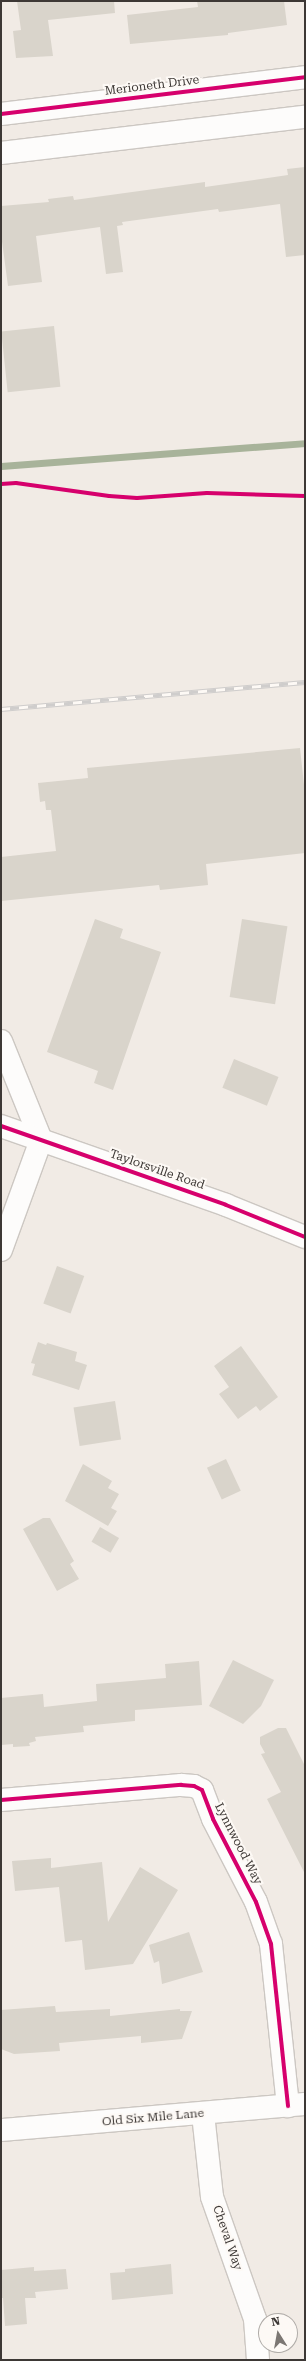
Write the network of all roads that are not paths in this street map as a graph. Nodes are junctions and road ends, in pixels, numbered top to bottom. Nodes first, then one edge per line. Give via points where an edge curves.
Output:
1 (305, 77) edge
2 (1, 114) edge
3 (305, 117) edge
4 (1, 153) edge
5 (1, 1041) edge
6 (1, 1126) edge
7 (41, 1140) junction
8 (305, 1237) edge
9 (1, 1250) edge
10 (1, 1800) edge
11 (296, 2105) edge
12 (203, 2114) junction
13 (1, 2130) edge
14 (258, 2360) edge

1 - 2 street, Merioneth Drive
3 - 4 street
5 - 7 street
6 - 7 street, Taylorsville Road
7 - 8 street, Taylorsville Road via 226,1205
7 - 9 street
10 - 11 street, Lynnwood Way via 181,1785 194,1786 202,1790 213,1819 256,1902 271,1944
11 - 12 street, Old Six Mile Lane
12 - 13 street, Old Six Mile Lane
12 - 14 street, Cheval Way via 212,2197 255,2319

